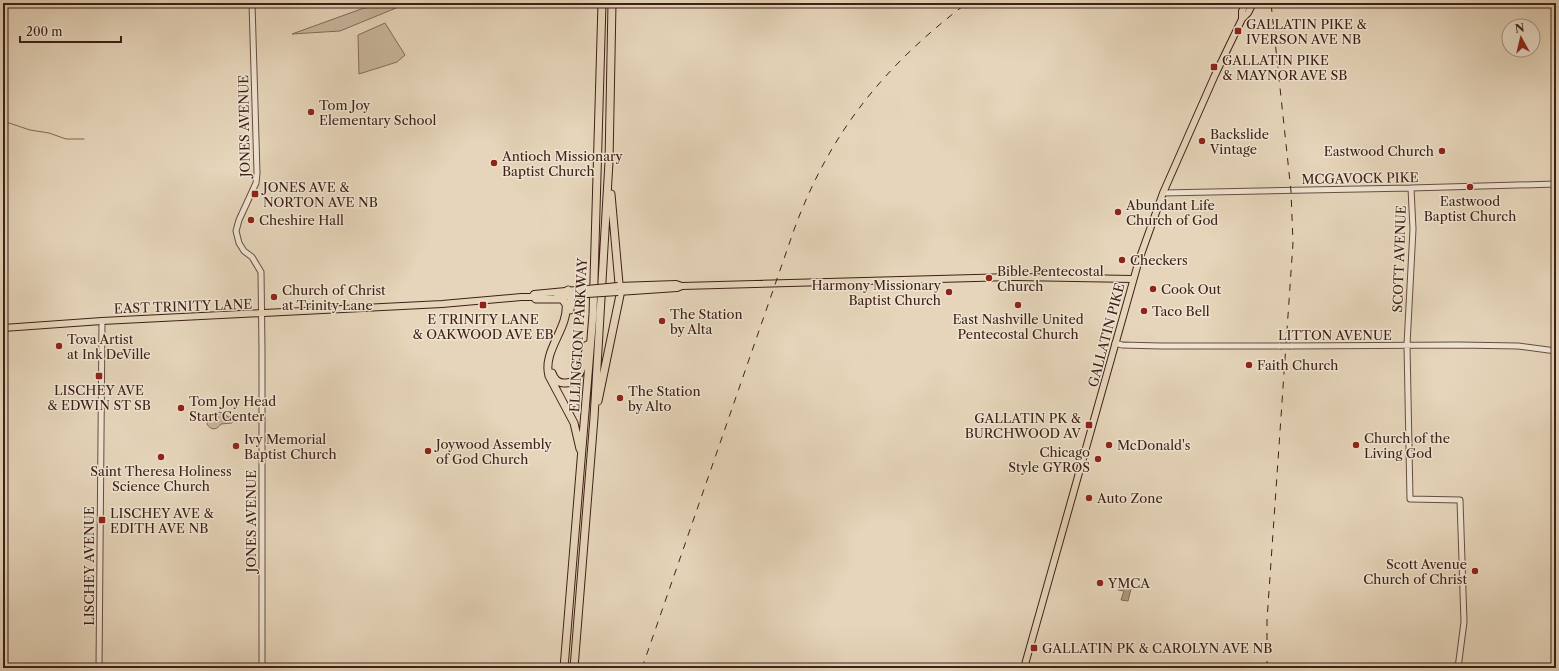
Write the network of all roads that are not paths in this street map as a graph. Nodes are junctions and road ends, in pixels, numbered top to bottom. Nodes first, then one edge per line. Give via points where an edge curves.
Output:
1 (252, 3) edge
2 (602, 3) edge
3 (612, 3) edge
4 (1246, 3) edge
5 (1253, 3) edge
6 (1242, 19) junction
7 (609, 162) junction
8 (1556, 184) edge
9 (1411, 188) junction
10 (1164, 193) junction
11 (1133, 279) junction
12 (619, 289) junction
13 (568, 297) junction
14 (534, 298) junction
15 (262, 314) junction
16 (593, 314) junction
17 (102, 321) junction
18 (3, 328) edge
19 (1115, 343) junction
20 (1407, 345) junction
21 (1556, 351) edge
22 (594, 418) junction
23 (582, 460) junction
24 (100, 668) edge
25 (262, 668) edge
26 (564, 668) edge
27 (574, 668) edge
28 (1024, 668) edge
29 (1458, 668) edge

1 - 15 street, JONES AVENUE via 257,173 256,182 238,220 236,231 238,243 252,257 260,272
2 - 16 highway, ELLINGTON PARKWAY
3 - 7 highway, ELLINGTON PARKWAY
4 - 6 main road, GALLATIN PIKE
5 - 6 main road, GALLATIN PIKE
6 - 10 main road, GALLATIN PIKE via 1214,75
7 - 12 highway
7 - 22 highway, ELLINGTON PARKWAY
8 - 9 street, MCGAVOCK PIKE
9 - 10 street, MCGAVOCK PIKE
9 - 20 street, SCOTT AVENUE via 1413,229
10 - 11 main road, GALLATIN PIKE
11 - 12 main road, EAST TRINITY LANE via 1012,277 682,286 676,284
11 - 19 main road, GALLATIN PIKE
12 - 13 main road, EAST TRINITY LANE, bridge via 587,291
12 - 22 highway
13 - 14 highway
13 - 14 main road, EAST TRINITY LANE via 534,294
13 - 16 highway via 570,315 551,368 553,376 560,383 566,384 577,378 582,368
13 - 23 highway via 566,314 547,369 574,423
14 - 15 main road, EAST TRINITY LANE
15 - 17 main road, EAST TRINITY LANE
15 - 25 street, JONES AVENUE
16 - 23 highway, ELLINGTON PARKWAY
17 - 18 main road, EAST TRINITY LANE
17 - 24 street, LISCHEY AVENUE
19 - 20 street, LITTON AVENUE, bridge via 1161,346
19 - 28 main road, GALLATIN PIKE
20 - 21 street, LITTON AVENUE via 1505,346
20 - 29 street, SCOTT AVENUE via 1410,499 1460,500 1464,622
22 - 27 highway, ELLINGTON PARKWAY
23 - 26 highway, ELLINGTON PARKWAY

